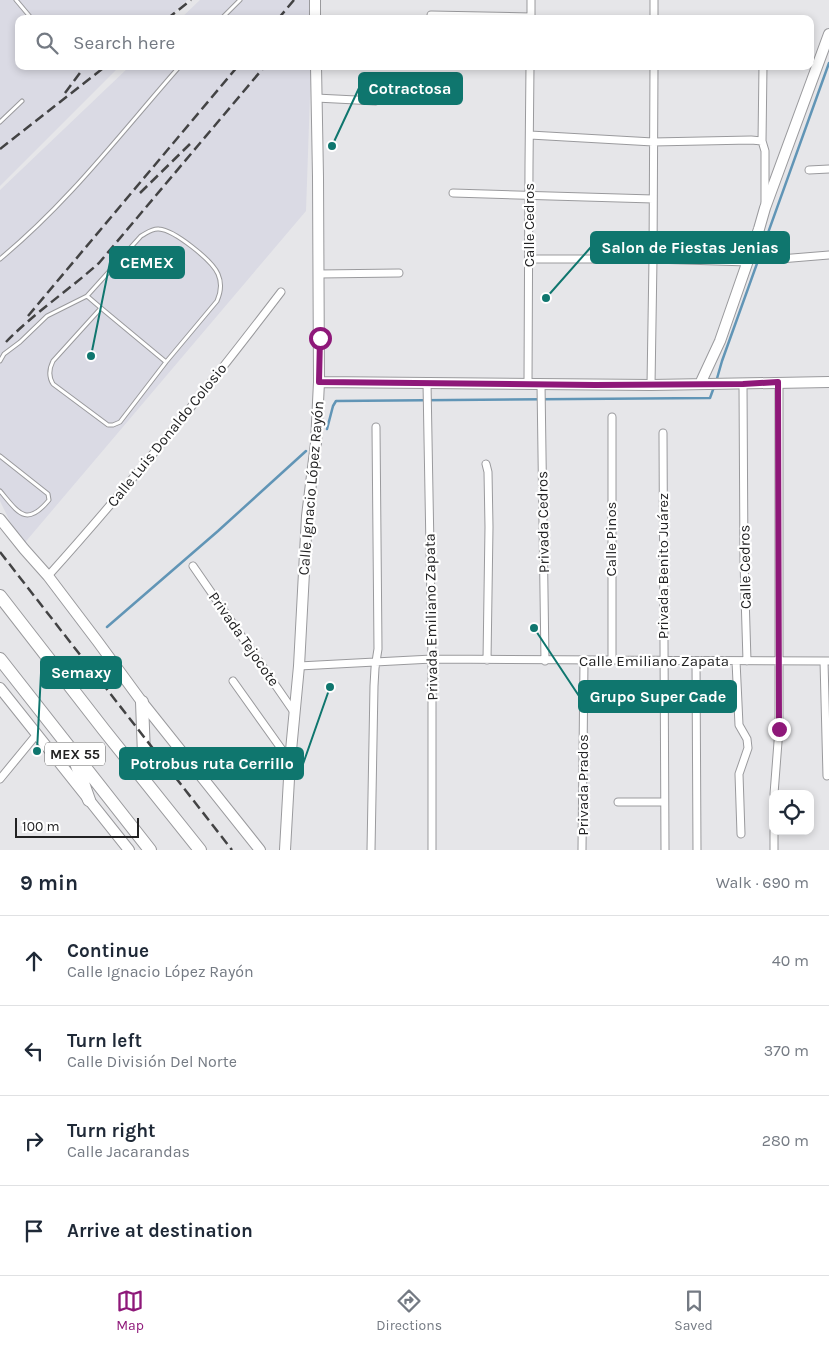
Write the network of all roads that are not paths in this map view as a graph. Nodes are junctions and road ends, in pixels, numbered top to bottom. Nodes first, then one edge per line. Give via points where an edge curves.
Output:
1 (16, 0) edge
2 (240, 0) edge
3 (315, 0) edge
4 (531, 0) edge
5 (654, 0) edge
6 (29, 15) edge
7 (225, 15) edge
8 (315, 15) edge
9 (531, 15) edge
10 (654, 15) edge
11 (829, 34) edge
12 (177, 70) edge
13 (316, 70) edge
14 (530, 70) edge
15 (654, 70) edge
16 (763, 70) edge
17 (316, 98) junction
18 (376, 100) dead end
19 (22, 101) dead end
20 (0, 122) edge
21 (530, 135) junction
22 (762, 141) junction
23 (653, 142) junction
24 (829, 169) edge
25 (809, 170) dead end
26 (453, 192) dead end
27 (528, 195) junction
28 (653, 199) junction
29 (765, 208) junction
30 (829, 255) edge
31 (0, 259) edge
32 (529, 259) junction
33 (653, 259) junction
34 (780, 259) dead end
35 (748, 262) junction
36 (399, 273) dead end
37 (319, 274) junction
38 (281, 292) dead end
39 (87, 296) junction
40 (101, 308) junction
41 (0, 361) edge
42 (166, 362) junction
43 (319, 382) junction
44 (778, 382) junction
45 (829, 382) edge
46 (528, 383) junction
47 (710, 384) junction
48 (743, 384) junction
49 (651, 385) junction
50 (541, 387) junction
51 (427, 388) junction
52 (612, 417) dead end
53 (376, 427) dead end
54 (663, 433) dead end
55 (0, 456) edge
56 (486, 464) dead end
57 (0, 491) edge
58 (0, 519) edge
59 (193, 566) dead end
60 (48, 576) junction
61 (0, 596) edge
62 (0, 659) edge
63 (432, 659) junction
64 (487, 660) junction
65 (612, 660) junction
66 (546, 661) junction
67 (584, 661) junction
68 (663, 661) junction
69 (696, 661) junction
70 (736, 661) junction
71 (747, 661) junction
72 (779, 661) junction
73 (827, 661) edge
74 (376, 662) junction
75 (299, 666) junction
76 (233, 681) dead end
77 (0, 688) edge
78 (142, 702) junction
79 (294, 712) junction
80 (36, 734) junction
81 (71, 748) junction
82 (290, 761) junction
83 (827, 776) dead end
84 (0, 779) edge
85 (145, 781) junction
86 (774, 790) edge
87 (89, 800) junction
88 (618, 802) dead end
89 (664, 802) junction
90 (741, 834) dead end
91 (774, 835) edge
92 (129, 850) edge
93 (150, 850) edge
94 (200, 850) edge
95 (260, 850) edge
96 (285, 850) edge
97 (371, 850) edge
98 (432, 850) edge
99 (582, 850) edge
100 (665, 850) edge
101 (697, 850) edge
102 (774, 850) edge

1 - 6 lane
2 - 7 lane
3 - 8 main road
4 - 9 street
5 - 10 street
11 - 29 main road
12 - 31 lane via 87,175
13 - 17 main road, Calle Ignacio López Rayón
14 - 21 street, Calle Cedros
15 - 23 street
16 - 22 street
17 - 18 street
17 - 37 main road, Calle Ignacio López Rayón
19 - 20 lane
21 - 23 street
21 - 27 street, Calle Cedros
22 - 23 street
22 - 29 street via 765,151
23 - 28 street
24 - 25 street
26 - 27 street
27 - 28 street
27 - 32 street, Calle Cedros
28 - 33 street
29 - 35 main road
30 - 34 street
32 - 33 street
32 - 46 street, Calle Cedros
33 - 35 street
33 - 49 street
35 - 47 main road via 720,341
36 - 37 street
37 - 43 main road, Calle Ignacio López Rayón
38 - 60 street, Calle Luis Donaldo Colosio via 167,436
39 - 40 lane
39 - 41 lane via 47,316
39 - 42 lane via 142,236 152,230 176,235 206,258 218,272 220,295
40 - 42 lane
40 - 42 lane via 53,361 49,376 53,384 108,425 113,425 120,422
43 - 51 main road
43 - 75 main road, Calle Ignacio López Rayón via 307,516
44 - 45 main road
44 - 48 main road
44 - 72 street
46 - 50 main road
46 - 51 main road
47 - 48 main road
47 - 49 main road
48 - 71 street, Calle Cedros
49 - 50 main road
50 - 66 street, Privada Cedros
51 - 63 street, Privada Emiliano Zapata
52 - 65 street, Calle Pinos
53 - 74 street
54 - 68 street, Privada Benito Juárez
55 - 57 lane via 48,494 49,500 35,514 25,515
56 - 64 street via 489,527
58 - 60 main road
59 - 79 street, Privada Tejocote
60 - 78 main road
61 - 85 highway, MEX 55
62 - 81 highway, MEX 55
63 - 64 street, Calle Emiliano Zapata
63 - 74 street, Calle Emiliano Zapata
63 - 98 street, Privada Emiliano Zapata
64 - 66 street, Calle Emiliano Zapata
65 - 67 street, Calle Emiliano Zapata
65 - 68 street, Calle Emiliano Zapata
66 - 67 street, Calle Emiliano Zapata
67 - 99 street, Privada Prados
68 - 69 street, Calle Emiliano Zapata
68 - 89 street, Privada Benito Juárez
69 - 70 street, Calle Emiliano Zapata
69 - 101 street
70 - 71 street, Calle Emiliano Zapata
70 - 90 street via 739,725 747,738 748,748 739,774
71 - 72 street, Calle Emiliano Zapata
72 - 73 street, Calle Emiliano Zapata
72 - 86 street via 779,738
73 - 83 street
74 - 75 street, Calle Emiliano Zapata
74 - 97 street
75 - 79 main road, Calle Ignacio López Rayón
76 - 82 street
77 - 80 main road
78 - 85 highway
78 - 95 main road
79 - 82 main road, Calle Ignacio López Rayón
80 - 84 street
80 - 87 main road
81 - 87 highway
81 - 93 highway, MEX 55
82 - 96 main road, Calle Ignacio López Rayón
85 - 94 highway, MEX 55
87 - 92 main road
88 - 89 street
89 - 100 street, Privada Benito Juárez
91 - 102 street

